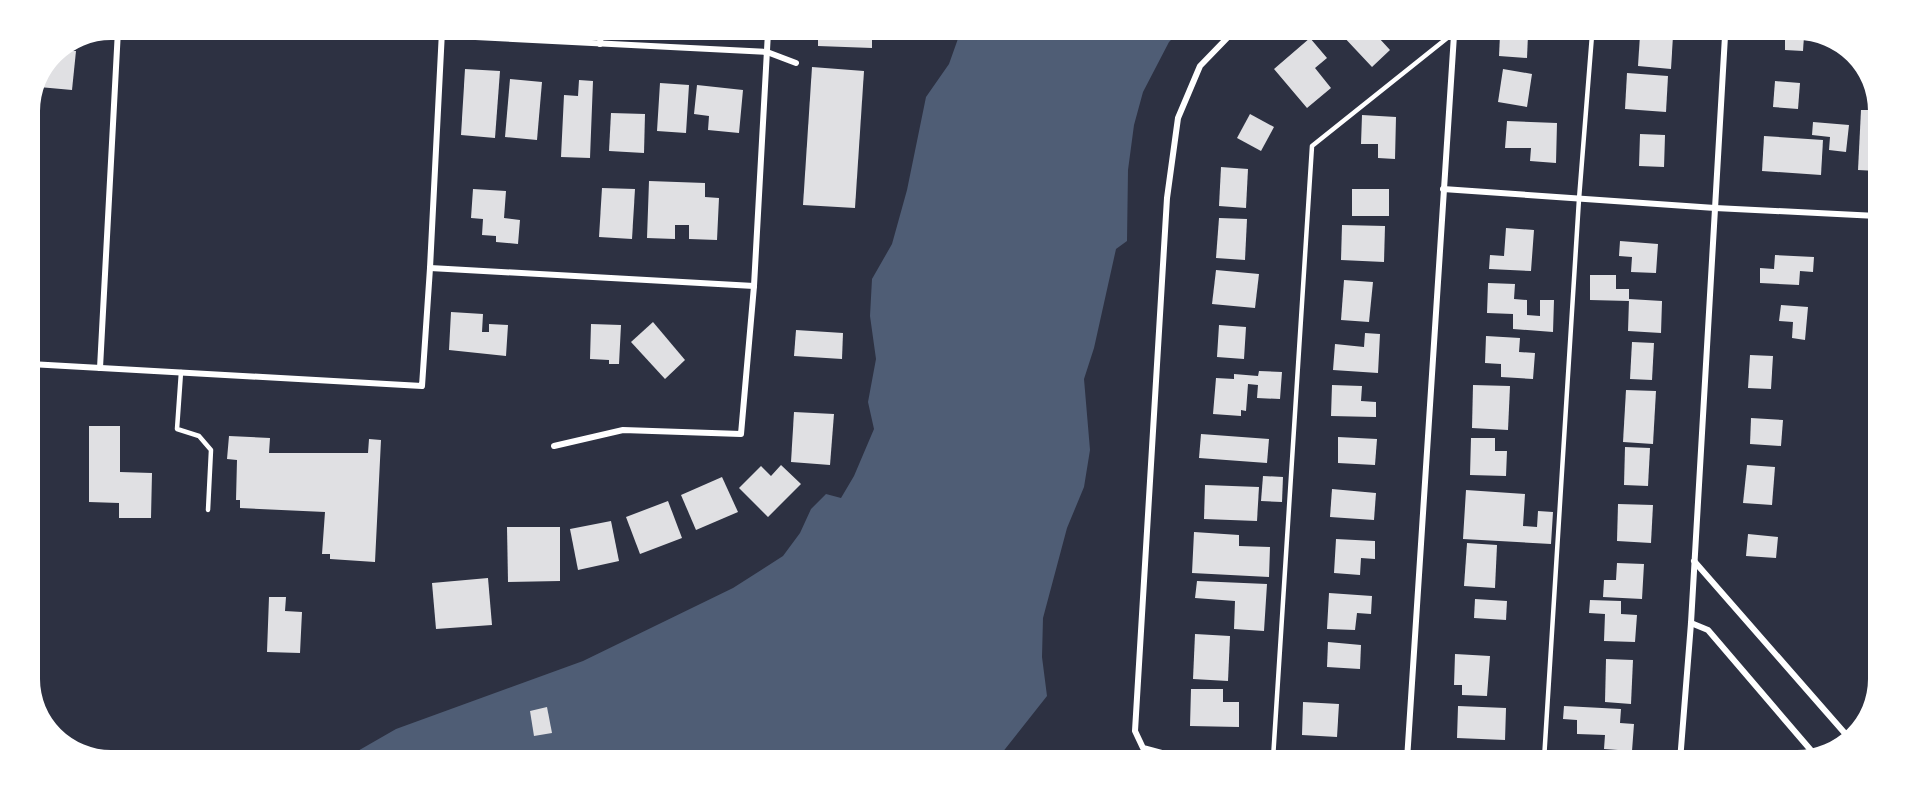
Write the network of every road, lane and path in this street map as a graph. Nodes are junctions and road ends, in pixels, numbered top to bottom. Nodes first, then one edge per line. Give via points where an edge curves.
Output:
1 (117, 40) edge
2 (442, 40) edge
3 (537, 40) edge
4 (600, 40) edge
5 (768, 40) edge
6 (1224, 40) edge
7 (1446, 40) edge
8 (1452, 40) edge
9 (1592, 40) edge
10 (1725, 40) edge
11 (600, 44) junction
12 (767, 52) junction
13 (796, 63) dead end
14 (1443, 189) junction
15 (1579, 199) junction
16 (1715, 208) junction
17 (1867, 216) edge
18 (430, 268) junction
19 (754, 286) junction
20 (41, 365) edge
21 (100, 368) junction
22 (181, 372) junction
23 (554, 446) dead end
24 (208, 510) dead end
25 (1694, 561) junction
26 (1691, 623) junction
27 (1844, 732) edge
28 (1810, 749) edge
29 (1150, 750) edge
30 (1273, 750) edge
31 (1408, 750) edge
32 (1545, 750) edge
33 (1681, 750) edge

1 - 21 street
2 - 18 street
3 - 11 street
4 - 11 street
5 - 12 street
6 - 29 street via 1200,66 1178,118 1167,198 1135,731 1143,748
7 - 30 lane via 1312,146
8 - 14 street
9 - 15 lane
10 - 16 street
11 - 12 street
12 - 13 street
12 - 19 street
14 - 15 street
14 - 31 street
15 - 16 street
15 - 32 lane
16 - 17 street
16 - 25 street
18 - 19 street
18 - 22 street via 422,386
19 - 23 street via 741,434 623,430
20 - 21 street
21 - 22 street
22 - 24 lane via 177,429 199,436 211,450
25 - 26 street
25 - 27 street
26 - 28 street via 1708,630
26 - 33 street

